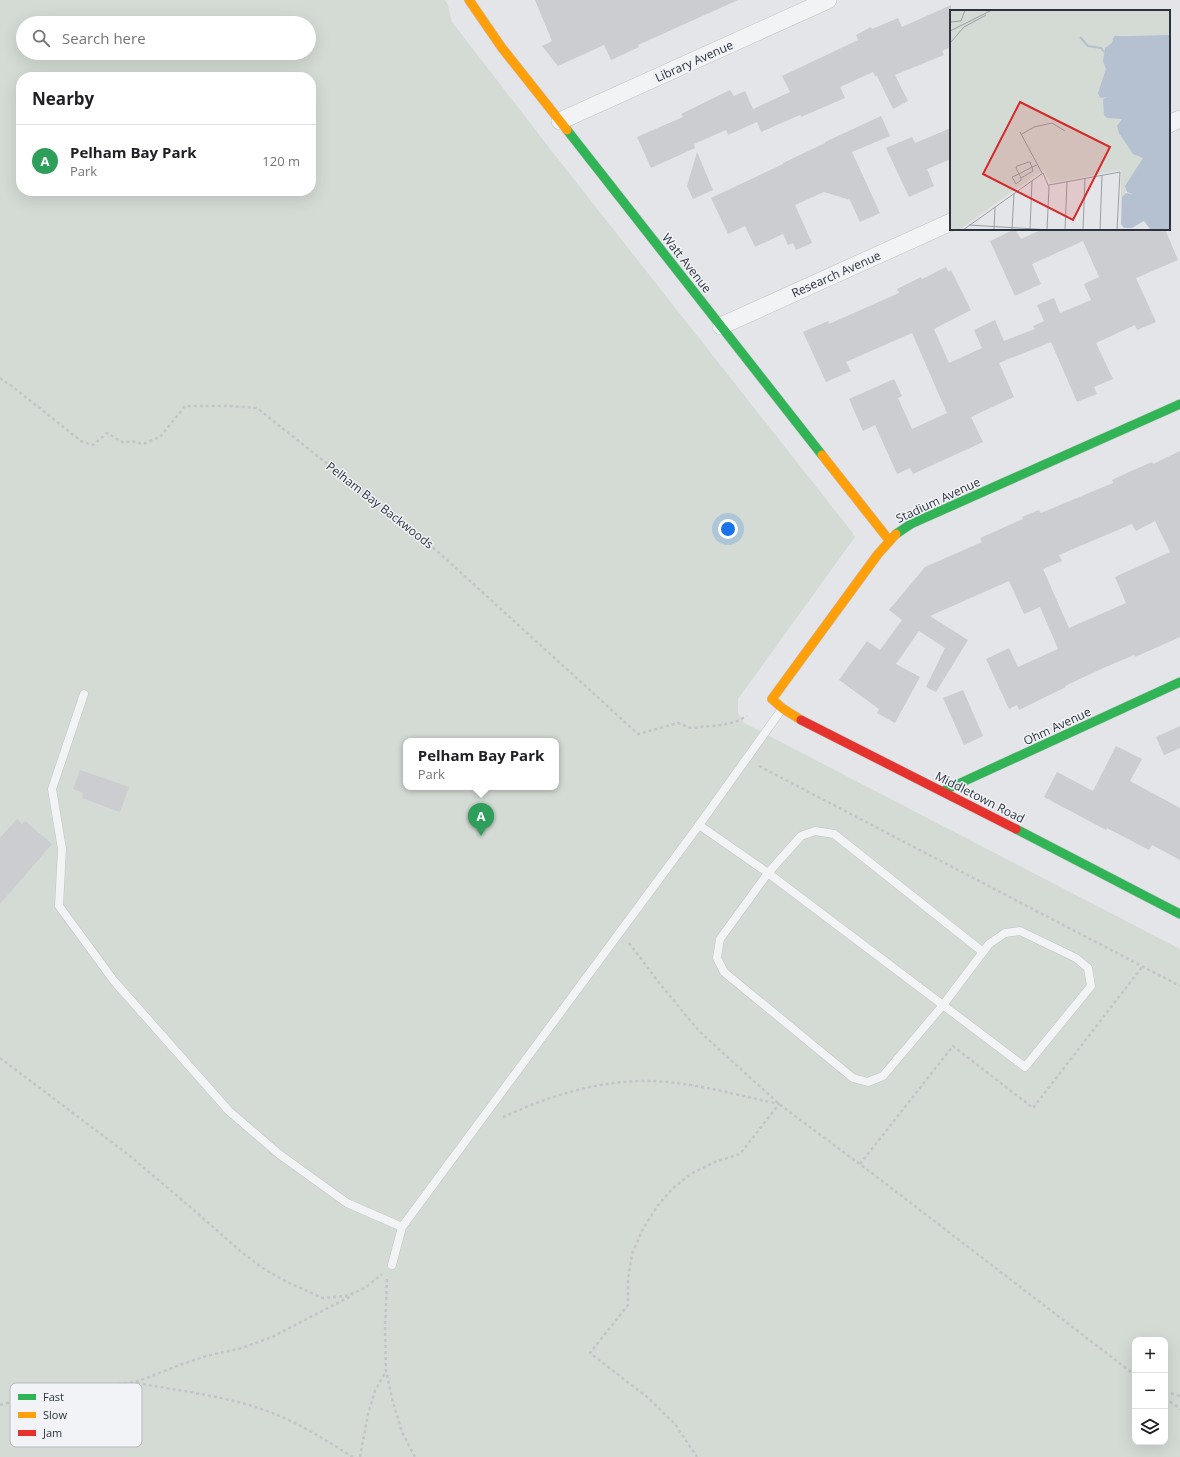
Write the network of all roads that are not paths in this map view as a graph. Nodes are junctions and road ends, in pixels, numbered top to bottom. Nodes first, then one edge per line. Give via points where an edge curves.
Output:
1 (469, 0) edge
2 (828, 0) edge
3 (1180, 119) edge
4 (560, 122) junction
5 (1170, 124) edge
6 (950, 222) edge
7 (721, 326) junction
8 (1180, 404) edge
9 (889, 540) junction
10 (1180, 682) edge
11 (84, 694) dead end
12 (772, 699) joint
13 (782, 708) junction
14 (943, 791) junction
15 (699, 825) junction
16 (768, 873) junction
17 (1180, 914) edge
18 (983, 952) junction
19 (942, 1005) junction
20 (402, 1227) junction
21 (392, 1265) road end

1 - 4 street, Watt Avenue via 502,48
2 - 4 street, Library Avenue
3 - 5 street
4 - 7 street, Watt Avenue
6 - 7 street, Research Avenue
7 - 9 street, Watt Avenue
8 - 9 street, Stadium Avenue via 911,524
9 - 12 street, Stadium Avenue
10 - 14 street, Ohm Avenue
11 - 20 lane via 52,789 62,849 59,906 114,981 229,1111 279,1154 347,1202
12 - 13 street, Middletown Road
13 - 14 street, Middletown Road via 800,720
13 - 15 lane
14 - 17 street, Middletown Road
15 - 16 lane
15 - 20 lane
16 - 18 lane via 801,836 815,831 834,834
16 - 19 lane
16 - 19 lane via 720,939 717,958 724,972 853,1078 868,1082 883,1076
18 - 19 lane
18 - 19 lane via 988,944 1005,933 1020,931 1076,958 1088,968 1091,986 1025,1067
20 - 21 lane

